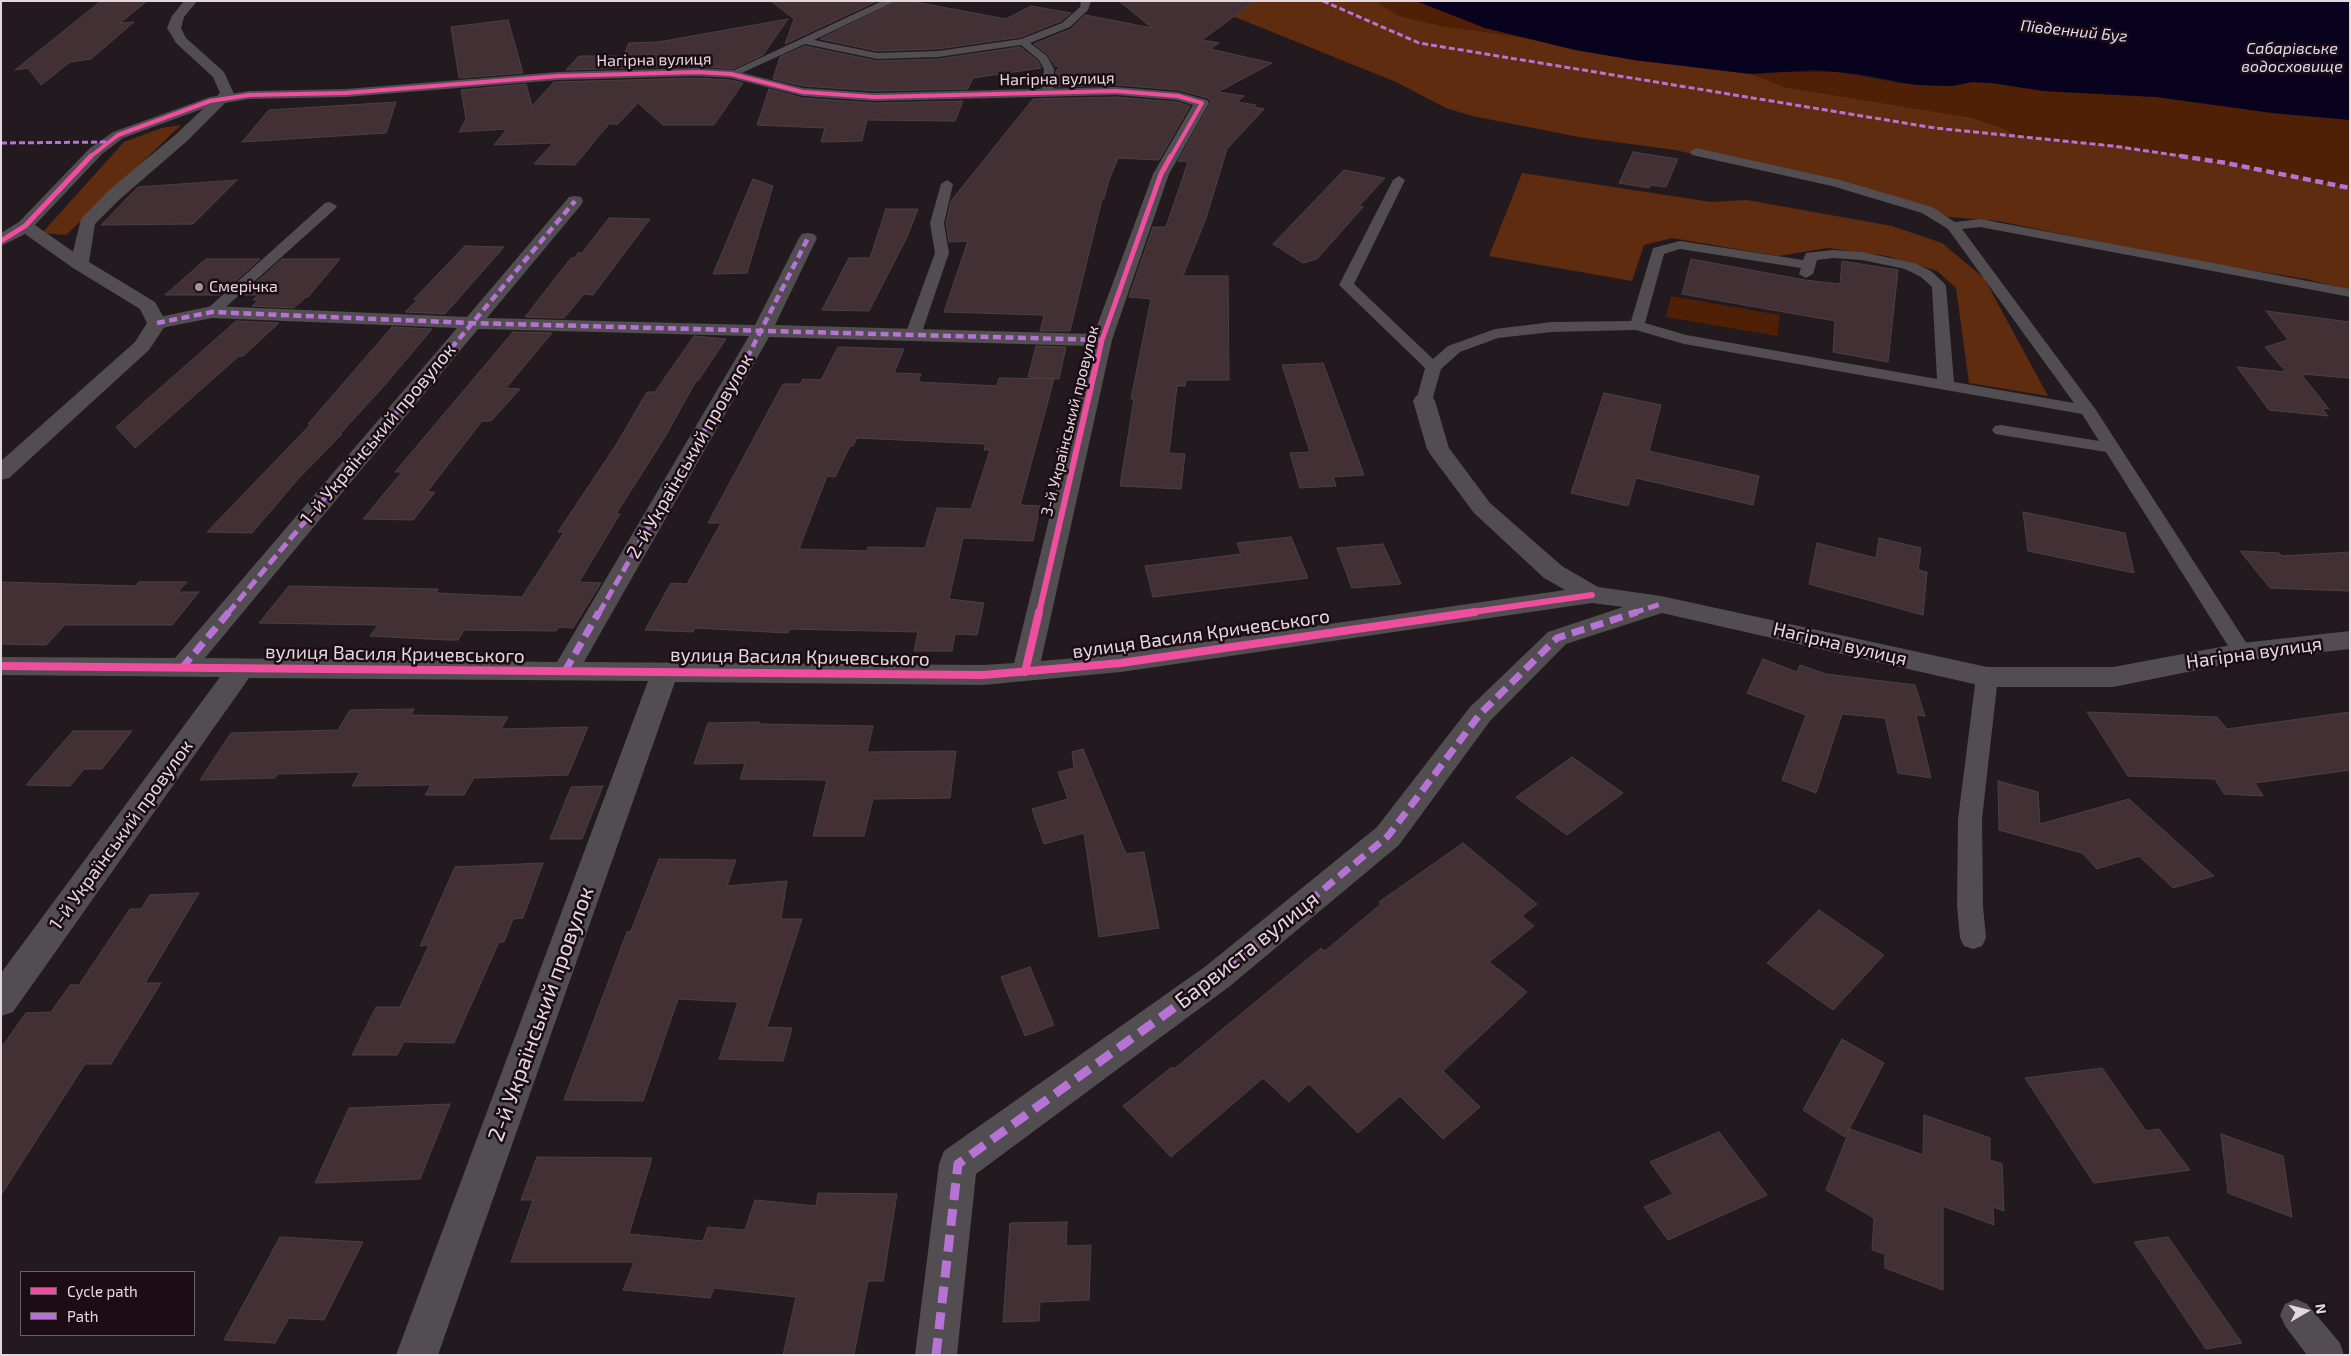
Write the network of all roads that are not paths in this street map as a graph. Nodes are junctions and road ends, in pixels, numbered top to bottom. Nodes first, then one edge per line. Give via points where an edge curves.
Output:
1 (191, 1) edge
2 (891, 1) edge
3 (1086, 1) edge
4 (804, 41) junction
5 (1023, 42) junction
6 (730, 74) junction
7 (1047, 92) junction
8 (224, 98) junction
9 (1202, 103) joint
10 (1696, 152) dead end
11 (1399, 180) dead end
12 (947, 184) dead end
13 (575, 201) dead end
14 (330, 206) dead end
15 (25, 226) junction
16 (1953, 226) junction
17 (808, 238) dead end
18 (1, 241) edge
19 (79, 264) junction
20 (2350, 293) edge
21 (212, 312) junction
22 (471, 322) junction
23 (157, 323) junction
24 (1637, 325) junction
25 (762, 331) junction
26 (913, 335) junction
27 (1102, 340) junction
28 (1433, 367) junction
29 (1946, 386) junction
30 (1424, 401) joint
31 (2088, 410) junction
32 (2001, 430) dead end
33 (2113, 448) junction
34 (1, 473) edge
35 (1592, 595) junction
36 (1661, 604) junction
37 (2350, 640) edge
38 (2242, 652) junction
39 (1, 666) edge
40 (182, 668) junction
41 (241, 668) junction
42 (566, 671) junction
43 (665, 672) junction
44 (1025, 672) junction
45 (1987, 677) junction
46 (1973, 938) dead end
47 (1, 1002) edge
48 (2296, 1316) dead end
49 (417, 1355) edge
50 (936, 1355) edge
51 (2328, 1355) edge

1 - 8 street via 178,16 174,28 181,40 219,75 226,88
2 - 4 lane
3 - 5 lane via 1085,8 1066,25
4 - 5 lane via 877,56 938,54
4 - 6 lane
5 - 7 lane via 1043,58 1049,69
6 - 7 street, Нагірна вулиця via 803,92 875,97
6 - 8 street, Нагірна вулиця via 666,72 558,76 422,88
7 - 9 street, Нагірна вулиця via 1116,91 1178,96
8 - 15 street, Нагірна вулиця via 155,120 106,142
8 - 19 street via 87,223
9 - 27 street, 3-й Український провулок via 1161,174
10 - 16 lane via 1835,183 1927,210
11 - 28 lane via 1346,286
12 - 26 lane via 937,223 942,252
13 - 22 street, 1-й Український провулок
14 - 21 lane
15 - 18 street, Нагірна вулиця
15 - 19 street
16 - 20 lane via 1980,223
16 - 31 lane
17 - 25 street, 2-й Український провулок
19 - 23 street via 148,306
21 - 22 street
21 - 23 street
22 - 25 street
22 - 40 street, 1-й Український провулок
23 - 34 street via 142,346
24 - 28 lane via 1552,327 1495,334 1454,349
24 - 29 lane via 1684,339
24 - 29 lane via 1658,251 1680,245 1807,269 1811,256 1862,256 1909,266 1926,274 1939,286
25 - 26 street
25 - 42 street, 2-й Український провулок
26 - 27 street
27 - 44 street, 3-й Український провулок
28 - 30 lane
29 - 31 lane
30 - 35 street, Нагірна вулиця via 1438,449 1482,508 1554,572
31 - 33 lane
32 - 33 lane
33 - 38 lane
35 - 36 street, Нагірна вулиця
35 - 44 street, вулиця Василя Кричевського via 1121,663
36 - 45 street, Нагірна вулиця
36 - 50 street, Барвиста вулиця via 1557,638 1480,714 1388,836 1218,976 958,1164
37 - 38 street, Нагірна вулиця
38 - 45 street, Нагірна вулиця via 2112,677
39 - 40 street, вулиця Василя Кричевського
40 - 41 street, вулиця Василя Кричевського
41 - 42 street, вулиця Василя Кричевського
41 - 47 street, 1-й Український провулок
42 - 43 street, вулиця Василя Кричевського
43 - 44 street, вулиця Василя Кричевського via 983,675
43 - 49 street, 2-й Український провулок
45 - 46 lane via 1970,819
48 - 51 lane

